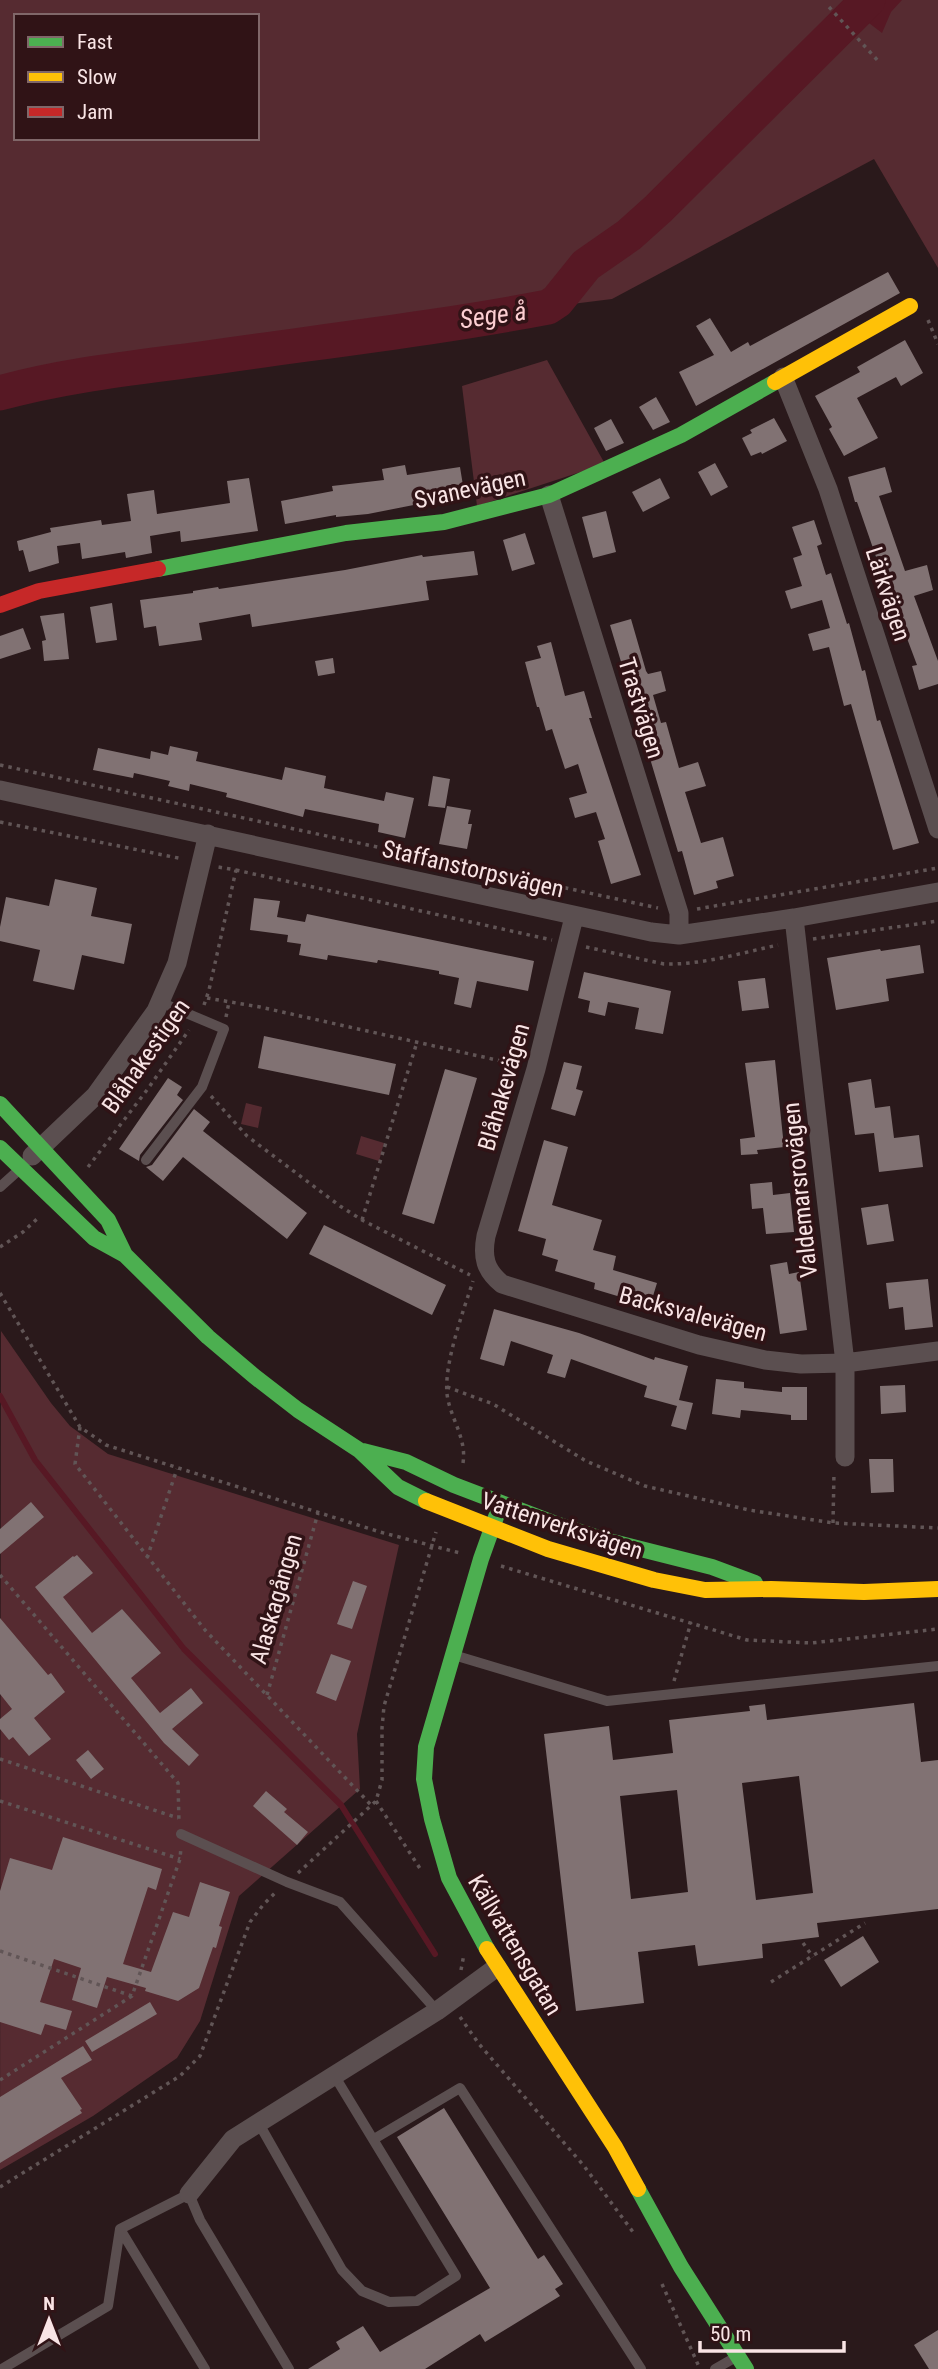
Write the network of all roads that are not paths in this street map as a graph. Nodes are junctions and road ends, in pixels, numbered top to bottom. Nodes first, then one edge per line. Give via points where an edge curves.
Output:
1 (910, 306) dead end
2 (783, 377) junction
3 (549, 495) junction
4 (0, 605) edge
5 (0, 790) edge
6 (938, 829) edge
7 (208, 834) junction
8 (938, 891) edge
9 (574, 917) junction
10 (794, 918) junction
11 (679, 935) junction
12 (160, 1002) junction
13 (0, 1104) edge
14 (41, 1146) junction
15 (0, 1147) edge
16 (146, 1160) dead end
17 (20, 1168) junction
18 (0, 1187) edge
19 (125, 1255) junction
20 (481, 1274) joint
21 (938, 1351) edge
22 (845, 1363) junction
23 (359, 1450) junction
24 (845, 1457) road end
25 (501, 1503) junction
26 (491, 1528) junction
27 (771, 1589) junction
28 (938, 1590) edge
29 (453, 1655) junction
30 (938, 1666) edge
31 (181, 1834) road end
32 (497, 1967) junction
33 (444, 2006) junction
34 (334, 2075) junction
35 (258, 2122) junction
36 (374, 2140) junction
37 (189, 2194) junction
38 (120, 2229) junction
39 (741, 2363) edge
40 (2, 2369) edge
41 (205, 2369) edge
42 (289, 2369) edge
43 (640, 2369) edge
44 (715, 2369) edge

1 - 2 street, Svanevägen
2 - 3 street, Svanevägen via 681,435
2 - 6 street, Lärkvägen via 828,489
3 - 4 street, Svanevägen via 444,522 346,533 39,592
3 - 11 street, Trastvägen via 679,913
5 - 7 street, Staffanstorpsvägen
7 - 9 street, Staffanstorpsvägen
7 - 12 street via 177,963
8 - 10 street, Staffanstorpsvägen
9 - 11 street, Staffanstorpsvägen
9 - 20 street, Blåhakevägen via 536,1069 486,1236
10 - 11 street, Staffanstorpsvägen
10 - 22 street, Valdemarsrovägen
12 - 14 street via 95,1096
12 - 16 lane via 223,1029 202,1087
13 - 14 street, Vattenverksvägen
14 - 17 street
14 - 19 street, Vattenverksvägen via 108,1220
15 - 17 street, Vattenverksvägen
17 - 18 lane
17 - 19 street, Vattenverksvägen via 94,1238
19 - 23 street, Vattenverksvägen via 254,1376
20 - 22 street, Backsvalevägen via 699,1345 765,1360
21 - 22 street, Backsvalevägen
22 - 24 street, Valdemarsrovägen
23 - 25 street, Vattenverksvägen via 406,1462
23 - 26 street, Vattenverksvägen via 398,1487
25 - 26 street, Källvattensgatan
25 - 27 street, Vattenverksvägen via 593,1536 712,1567
26 - 27 street, Vattenverksvägen via 654,1580 705,1590
26 - 29 street, Källvattensgatan
27 - 28 street, Vattenverksvägen
29 - 30 lane via 607,1701
29 - 32 street, Källvattensgatan via 426,1747 424,1779 449,1878
31 - 33 lane via 340,1902
32 - 33 street
32 - 39 street, Källvattensgatan via 615,2147
33 - 34 street
34 - 35 street
34 - 36 lane
35 - 36 lane via 342,2270 362,2291 389,2302 417,2301 456,2276
35 - 37 street via 233,2138
36 - 43 lane via 460,2088
37 - 38 lane
37 - 42 lane
38 - 40 lane via 108,2306
38 - 41 lane
39 - 44 lane

